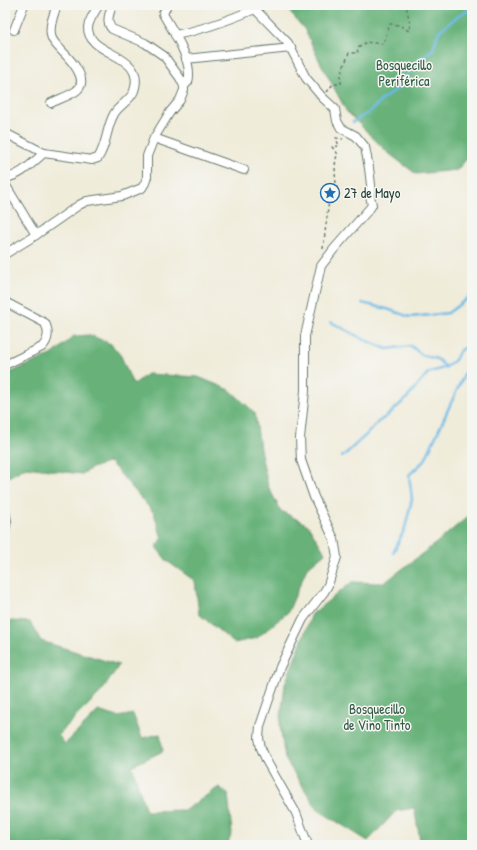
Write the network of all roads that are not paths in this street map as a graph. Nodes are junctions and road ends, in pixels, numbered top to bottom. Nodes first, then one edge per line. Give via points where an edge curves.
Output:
1 (24, 5) edge
2 (57, 5) edge
3 (99, 5) edge
4 (112, 5) edge
5 (159, 5) edge
6 (167, 5) edge
7 (253, 7) edge
8 (163, 14) junction
9 (14, 30) dead end
10 (175, 35) junction
11 (291, 48) junction
12 (186, 59) junction
13 (184, 86) junction
14 (51, 103) dead end
15 (5, 133) edge
16 (154, 138) junction
17 (44, 153) junction
18 (244, 170) dead end
19 (5, 178) edge
20 (5, 184) edge
21 (36, 235) junction
22 (5, 254) edge
23 (5, 302) edge
24 (5, 365) edge
25 (5, 511) edge
26 (6, 520) edge
27 (5, 530) edge
28 (308, 845) edge

1 - 9 street
2 - 14 street via 51,27 52,41 69,58 82,79 78,90
3 - 17 street via 88,26 89,32 99,46 121,58 130,67 136,83 133,93 116,110 98,158 92,160
4 - 13 street via 108,21 112,29 145,43 164,56
5 - 8 street
6 - 8 street
7 - 10 street via 215,24
7 - 11 street
8 - 10 street
10 - 12 street
11 - 12 street
11 - 28 street via 306,78 336,109 337,121 341,128 356,136 365,147 372,205 321,266 305,336 306,391 300,455 305,475 334,539 337,558 328,585 303,619 280,667 260,726 261,748 296,813
12 - 13 street via 190,76
13 - 16 street via 180,100
15 - 17 street
16 - 18 street
16 - 21 street via 147,156 146,184 142,188 122,196 83,203
17 - 19 street via 22,171
20 - 21 street
21 - 22 street
23 - 24 street via 45,323 48,333 46,343 42,347
25 - 26 street
26 - 27 street

